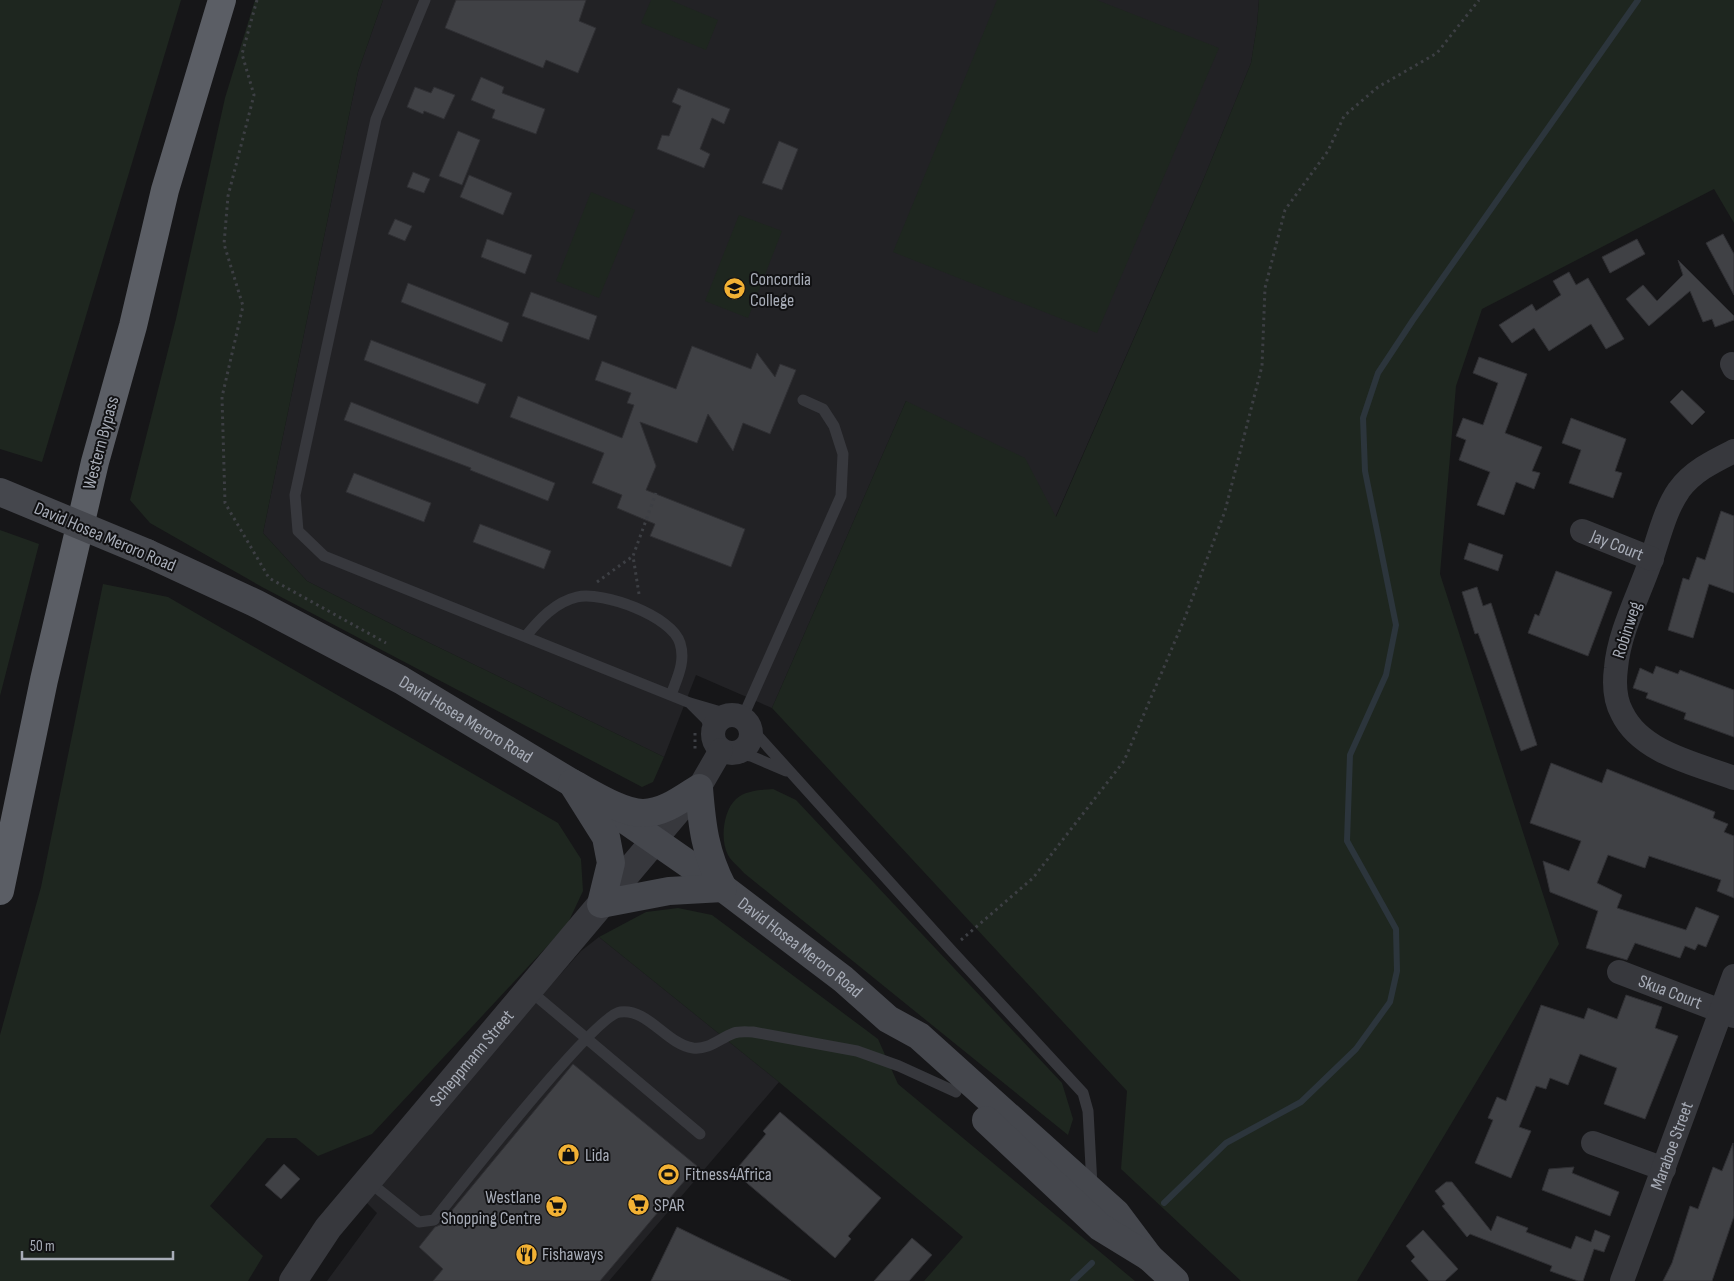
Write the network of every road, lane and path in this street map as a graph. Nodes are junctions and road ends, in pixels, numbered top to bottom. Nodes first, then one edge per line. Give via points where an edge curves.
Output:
1 (222, 0) edge
2 (257, 0) edge
3 (425, 0) edge
4 (1479, 0) edge
5 (803, 400) dead end
6 (1734, 450) edge
7 (0, 492) edge
8 (656, 493) dead end
9 (1582, 531) dead end
10 (634, 556) junction
11 (1652, 559) junction
12 (578, 597) junction
13 (641, 609) junction
14 (526, 636) junction
15 (395, 648) dead end
16 (671, 695) junction
17 (690, 703) junction
18 (741, 720) junction
19 (722, 745) junction
20 (693, 757) dead end
21 (790, 773) junction
22 (1734, 778) edge
23 (572, 784) junction
24 (699, 788) junction
25 (656, 839) junction
26 (723, 888) junction
27 (0, 891) edge
28 (602, 904) junction
29 (950, 950) junction
30 (1619, 972) dead end
31 (1734, 976) edge
32 (529, 990) junction
33 (1727, 1013) edge
34 (888, 1019) junction
35 (585, 1039) junction
36 (956, 1092) junction
37 (700, 1134) dead end
38 (1593, 1142) dead end
39 (1664, 1169) junction
40 (368, 1181) junction
41 (1092, 1190) junction
42 (1149, 1257) junction
43 (293, 1281) edge
44 (1175, 1281) edge
45 (1622, 1281) edge

1 - 27 highway, Western Bypass via 165,190 133,326 95,462 44,680
2 - 15 path via 242,54 254,95 228,196 224,244 242,306 222,397 225,503 269,578
3 - 14 lane via 376,119 295,495 298,531 324,556
4 - 29 path via 1437,53 1378,87 1344,116 1328,151 1285,210 1265,288 1262,366 1225,511 1184,620 1124,761 1033,878
5 - 18 lane via 823,409 834,426 843,454 841,496
6 - 11 street, Robinweg via 1710,462 1679,490
7 - 23 main road, David Hosea Meroro Road, bridge via 255,603 401,680
8 - 10 path
9 - 11 street, Jay Court
10 - 12 path
10 - 13 path
11 - 22 street, Robinweg via 1623,638 1616,667 1615,691 1622,713 1636,733 1660,750
12 - 13 lane via 600,597
12 - 14 lane via 560,604 541,618
13 - 16 lane via 669,627 680,642 682,666
14 - 16 lane
16 - 17 lane
17 - 18 lane
17 - 19 lane via 706,719
17 - 20 path
18 - 19 street via 717,722
18 - 19 street via 751,732 748,744 744,749
18 - 21 lane
19 - 21 lane
19 - 24 street
21 - 29 lane
23 - 24 main road via 616,805 642,813 670,805
23 - 25 main road, David Hosea Meroro Road
23 - 28 main road via 606,837 611,863
24 - 25 street
24 - 26 main road via 705,842
25 - 26 main road, David Hosea Meroro Road
25 - 28 street, Scheppmann Street
26 - 28 main road via 669,891
26 - 34 main road, David Hosea Meroro Road via 843,979
28 - 32 street, Scheppmann Street
29 - 41 lane via 1083,1093 1088,1111
30 - 33 street, Skua Court
31 - 33 street, Maraboe Street
32 - 35 lane
32 - 40 street, Scheppmann Street
33 - 39 street, Maraboe Street
34 - 36 main road, David Hosea Meroro Road via 906,1048
34 - 41 main road, David Hosea Meroro Road via 919,1036
35 - 36 lane via 611,1014 620,1011 634,1013 681,1045 692,1048 704,1048 736,1032 753,1032 857,1051
35 - 37 lane
35 - 40 lane via 434,1220 419,1222
36 - 42 main road, David Hosea Meroro Road via 1100,1227
38 - 39 street
39 - 45 street, Maraboe Street
40 - 43 street, Scheppmann Street via 328,1228
41 - 42 main road, David Hosea Meroro Road via 1116,1213
42 - 44 main road, David Hosea Meroro Road

